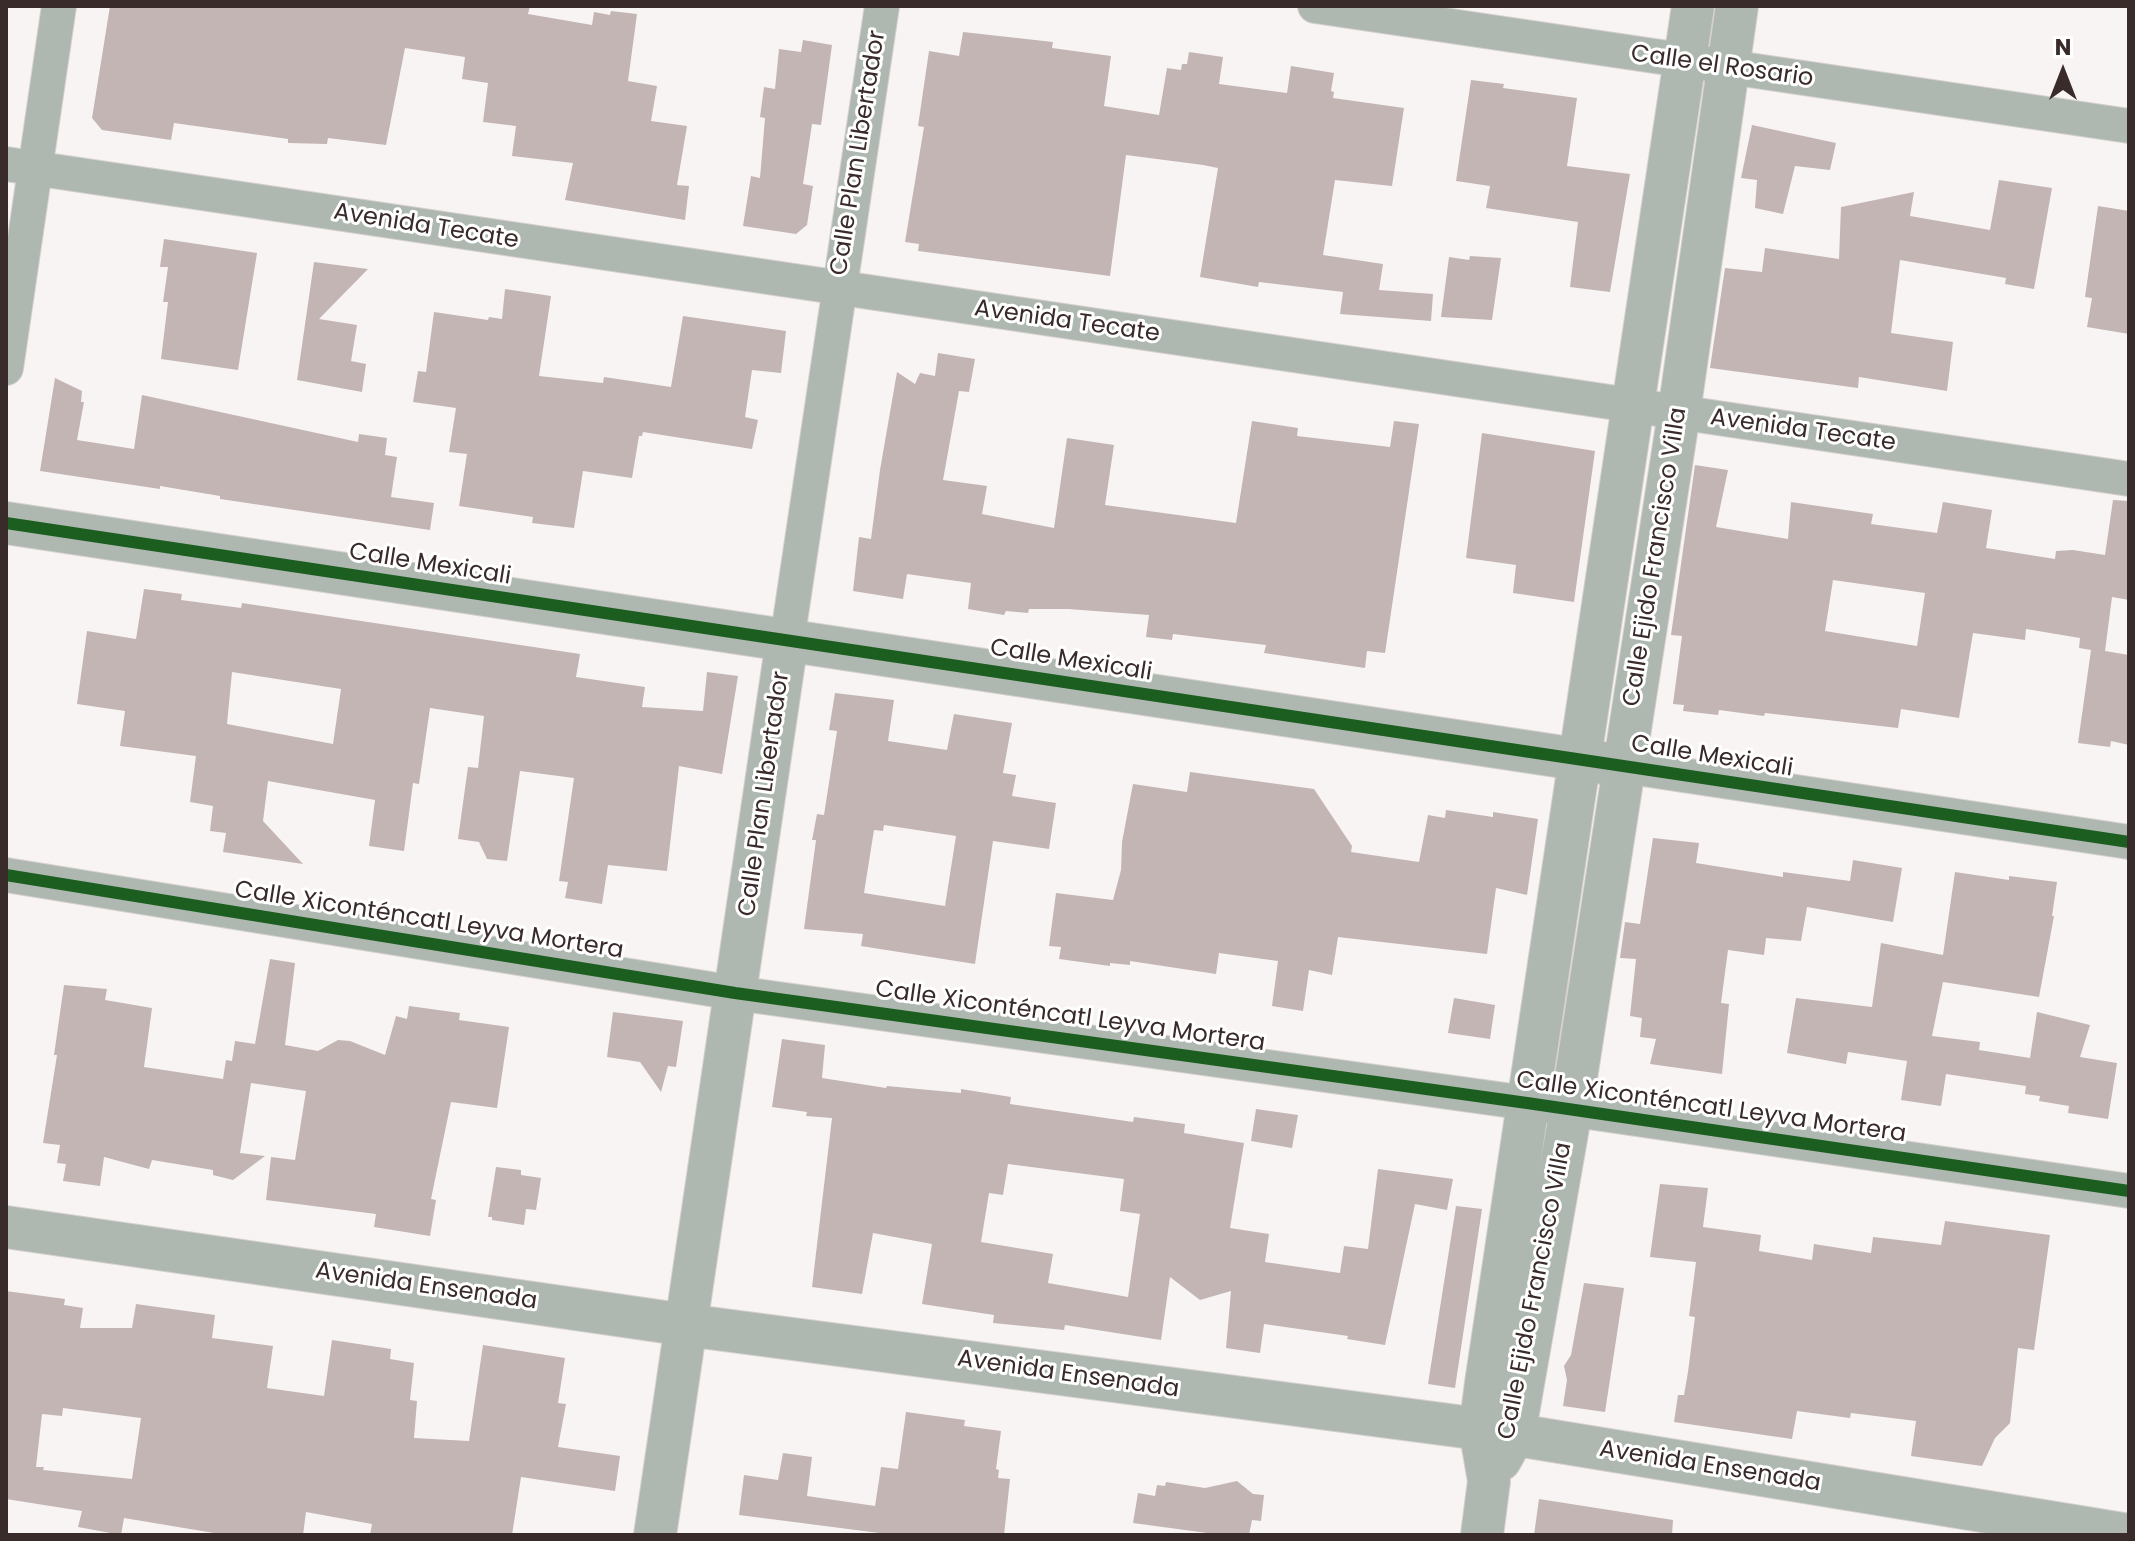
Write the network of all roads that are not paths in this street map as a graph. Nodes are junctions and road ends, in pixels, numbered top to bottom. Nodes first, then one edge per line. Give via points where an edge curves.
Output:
1 (59, 6) edge
2 (882, 6) edge
3 (1315, 6) edge
4 (1693, 6) edge
5 (1737, 6) edge
6 (1684, 62) junction
7 (1728, 68) junction
8 (2129, 126) edge
9 (21, 166) edge
10 (838, 288) junction
11 (6, 368) edge
12 (1631, 406) junction
13 (1679, 413) junction
14 (2129, 479) edge
15 (6, 523) edge
16 (787, 641) junction
17 (1579, 759) junction
18 (1623, 766) junction
19 (2129, 842) edge
20 (6, 875) edge
21 (735, 993) junction
22 (1527, 1103) junction
23 (1571, 1110) junction
24 (2129, 1191) edge
25 (6, 1227) edge
26 (686, 1325) junction
27 (1497, 1432) junction
28 (655, 1535) edge
29 (1482, 1535) edge
30 (2129, 1535) edge

1 - 9 street
2 - 10 street, Calle Plan Libertador
3 - 6 street, Calle el Rosario
4 - 6 street, Calle Ejido Francisco Villa
5 - 7 street, Calle Ejido Francisco Villa
6 - 7 street, Calle el Rosario
6 - 12 street, Calle Ejido Francisco Villa
7 - 8 street, Calle el Rosario
7 - 13 street, Calle Ejido Francisco Villa
9 - 10 street, Avenida Tecate
9 - 11 street
10 - 12 street, Avenida Tecate
10 - 16 street, Calle Plan Libertador
12 - 13 street, Avenida Tecate
12 - 17 street, Calle Ejido Francisco Villa
13 - 14 street, Avenida Tecate
13 - 18 street, Calle Ejido Francisco Villa
15 - 16 street, Calle Mexicali
16 - 17 street, Calle Mexicali
16 - 21 street, Calle Plan Libertador
17 - 18 street, Calle Mexicali
17 - 22 street, Calle Ejido Francisco Villa
18 - 19 street, Calle Mexicali
18 - 23 street, Calle Ejido Francisco Villa
20 - 21 street, Calle Xiconténcatl Leyva Mortera
21 - 22 street, Calle Xiconténcatl Leyva Mortera
21 - 26 street, Calle Plan Libertador
22 - 23 street, Calle Xiconténcatl Leyva Mortera
22 - 27 street, Calle Ejido Francisco Villa
23 - 24 street, Calle Xiconténcatl Leyva Mortera
23 - 27 street, Calle Ejido Francisco Villa
25 - 26 street, Avenida Ensenada
26 - 27 street, Avenida Ensenada
26 - 28 street, Calle Plan Libertador
27 - 29 street, Calle Ejido Francisco Villa
27 - 30 street, Avenida Ensenada

